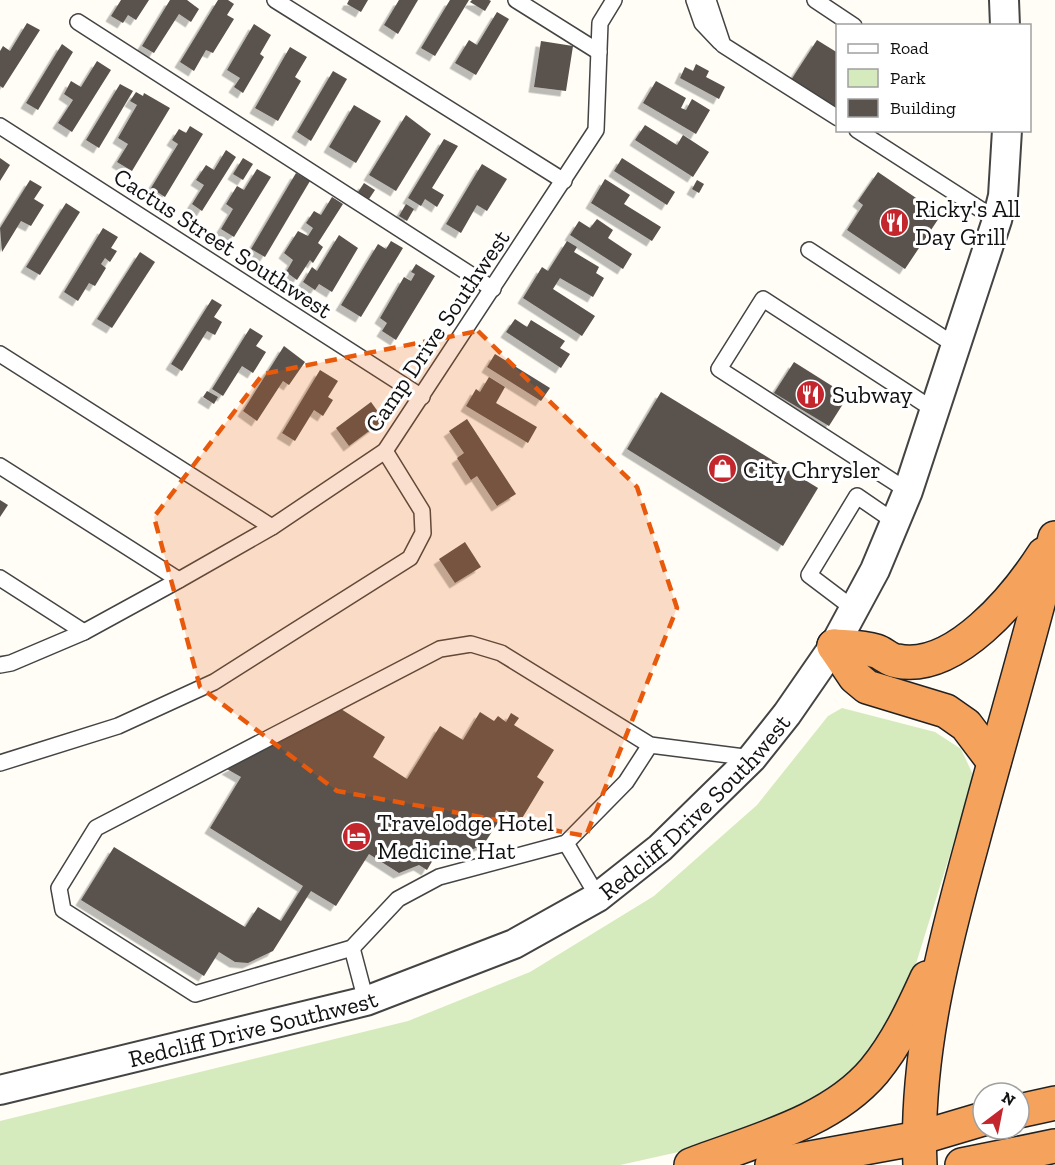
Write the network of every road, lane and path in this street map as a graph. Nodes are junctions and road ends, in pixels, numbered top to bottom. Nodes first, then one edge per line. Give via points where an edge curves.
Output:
1 (275, 0) edge
2 (516, 0) edge
3 (614, 0) edge
4 (694, 0) edge
5 (708, 0) edge
6 (815, 0) edge
7 (1004, 0) edge
8 (78, 22) dead end
9 (851, 24) edge
10 (1005, 24) edge
11 (723, 45) junction
12 (599, 52) junction
13 (836, 117) edge
14 (0, 126) edge
15 (860, 132) edge
16 (1007, 132) edge
17 (564, 181) junction
18 (997, 220) junction
19 (809, 250) dead end
20 (493, 290) junction
21 (957, 346) junction
22 (0, 354) edge
23 (423, 397) junction
24 (934, 410) junction
25 (385, 451) junction
26 (0, 466) edge
27 (908, 491) junction
28 (895, 522) junction
29 (272, 527) junction
30 (1055, 537) edge
31 (0, 578) edge
32 (179, 580) junction
33 (854, 609) junction
34 (84, 632) junction
35 (834, 645) junction
36 (0, 665) edge
37 (650, 745) junction
38 (752, 758) junction
39 (994, 762) junction
40 (0, 763) edge
41 (566, 843) junction
42 (598, 897) junction
43 (950, 924) junction
44 (352, 948) junction
45 (366, 1001) junction
46 (0, 1090) edge
47 (1055, 1103) edge
48 (1031, 1108) edge
49 (971, 1125) edge
50 (1055, 1146) edge
51 (920, 1151) edge
52 (691, 1165) edge
53 (772, 1165) edge
54 (962, 1165) edge

1 - 17 lane
2 - 12 lane
3 - 12 lane, Camp Drive Southwest via 600,23
4 - 11 lane via 702,24
5 - 11 lane
6 - 9 lane
7 - 10 street
8 - 20 lane
11 - 13 lane
12 - 17 lane, Camp Drive Southwest via 596,130
14 - 23 lane, Cactus Street Southwest
15 - 18 lane
16 - 18 street, Redcliff Drive Southwest via 1003,195
17 - 20 lane, Camp Drive Southwest
18 - 21 street, Redcliff Drive Southwest
19 - 21 lane
20 - 23 lane, Camp Drive Southwest
21 - 24 street, Redcliff Drive Southwest
22 - 29 lane
23 - 25 lane, Camp Drive Southwest
24 - 27 street, Redcliff Drive Southwest
24 - 27 lane via 763,299 719,369
25 - 29 lane, Camp Drive Southwest
25 - 40 lane via 422,511 423,533 410,558 214,682 118,726
26 - 32 lane
27 - 28 street, Redcliff Drive Southwest
28 - 33 street, Redcliff Drive Southwest
28 - 33 lane via 857,496 809,575
29 - 32 lane, Camp Drive Southwest
30 - 35 highway via 1023,586 998,615 949,651 921,660 897,661 875,650
30 - 39 highway
31 - 34 lane
32 - 34 lane, Camp Drive Southwest
33 - 35 street, Redcliff Drive Southwest
34 - 36 lane, Camp Drive Southwest
35 - 38 street, Redcliff Drive Southwest
35 - 39 highway via 855,677 867,687 946,711 966,725
37 - 38 lane
37 - 41 lane via 626,782
37 - 44 lane via 501,653 471,644 440,649 96,828 59,888 63,910 195,994
38 - 42 street, Redcliff Drive Southwest via 660,848
39 - 43 highway
41 - 42 lane
41 - 44 lane via 439,877 398,899
42 - 45 street, Redcliff Drive Southwest via 514,944
43 - 51 highway via 926,1045
43 - 52 highway via 910,1017 859,1086 823,1112
44 - 45 lane
45 - 46 street, Redcliff Drive Southwest
47 - 48 highway
49 - 51 highway
50 - 54 highway
51 - 53 highway

